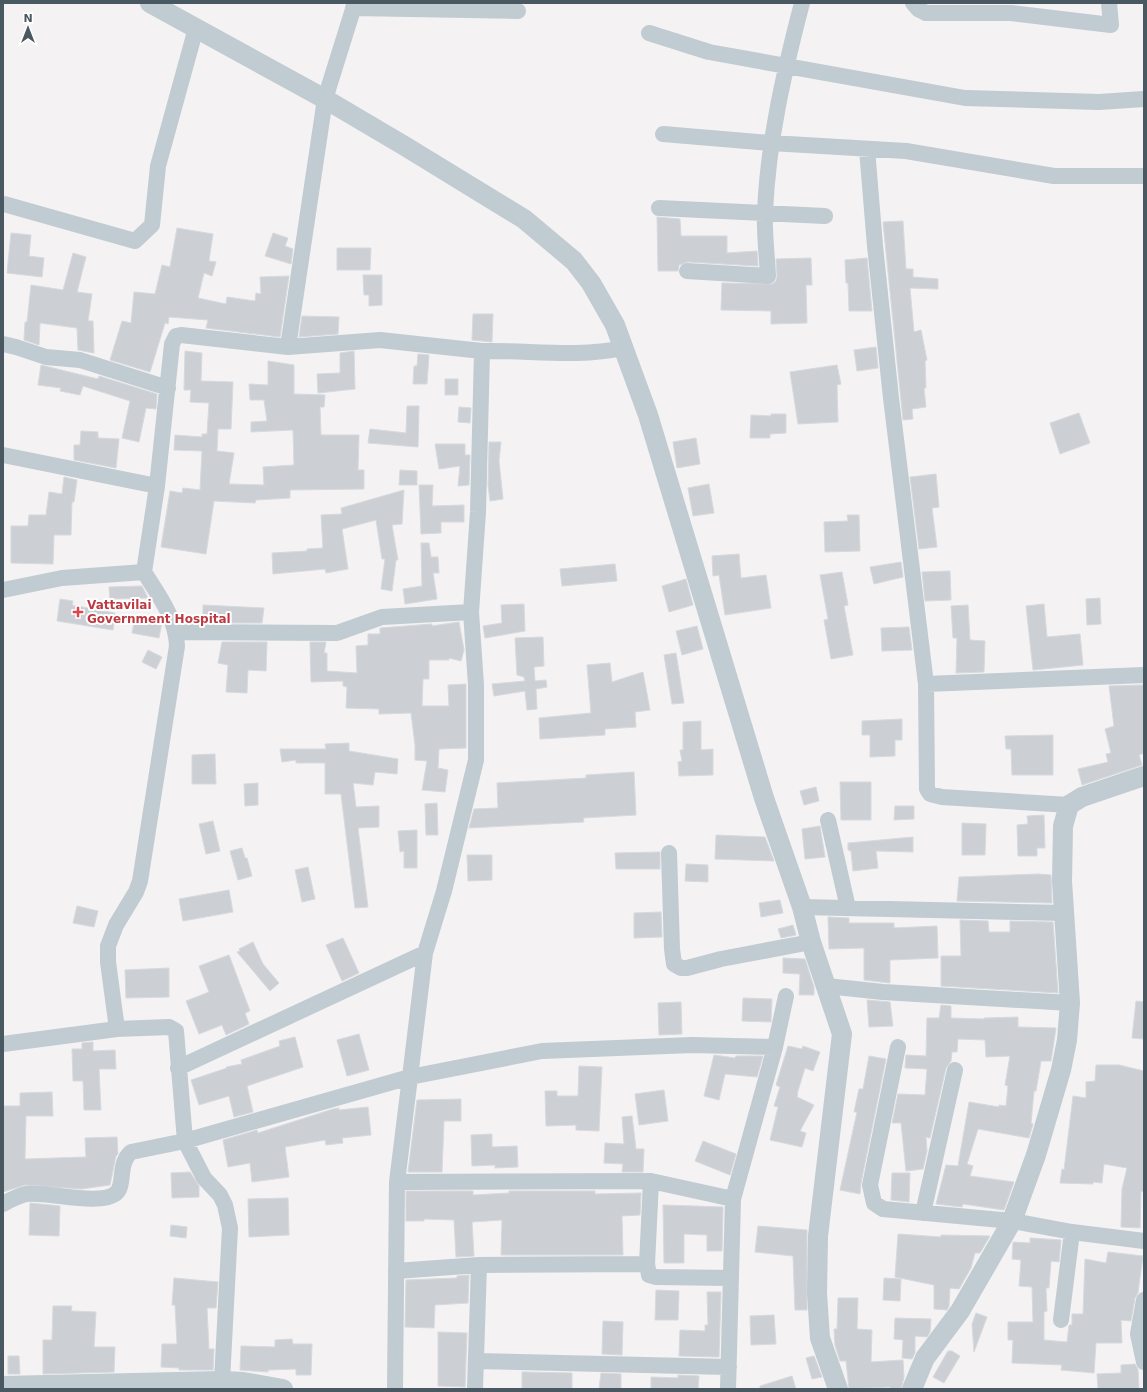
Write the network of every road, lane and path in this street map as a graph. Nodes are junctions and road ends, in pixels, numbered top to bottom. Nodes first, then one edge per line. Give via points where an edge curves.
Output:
1 (150, 3) edge
2 (802, 3) edge
3 (913, 3) edge
4 (1109, 3) edge
5 (354, 6) edge
6 (1011, 8) edge
7 (518, 11) dead end
8 (196, 28) junction
9 (649, 33) dead end
10 (785, 66) junction
11 (1144, 99) edge
12 (325, 100) junction
13 (663, 134) dead end
14 (771, 143) junction
15 (867, 148) junction
16 (1144, 176) edge
17 (4, 204) edge
18 (659, 208) dead end
19 (765, 213) junction
20 (825, 216) dead end
21 (687, 271) dead end
22 (3, 344) edge
23 (288, 347) junction
24 (623, 348) junction
25 (482, 351) junction
26 (168, 388) junction
27 (3, 455) edge
28 (157, 486) junction
29 (144, 572) junction
30 (3, 590) edge
31 (471, 612) junction
32 (177, 632) junction
33 (1144, 675) edge
34 (926, 684) junction
35 (1144, 776) edge
36 (1069, 805) junction
37 (828, 820) dead end
38 (669, 853) dead end
39 (802, 907) junction
40 (848, 908) junction
41 (1064, 913) junction
42 (811, 942) junction
43 (426, 953) junction
44 (827, 986) junction
45 (786, 996) dead end
46 (1070, 1003) junction
47 (117, 1029) junction
48 (3, 1044) edge
49 (775, 1047) junction
50 (898, 1047) dead end
51 (178, 1068) junction
52 (955, 1070) dead end
53 (410, 1077) junction
54 (185, 1141) junction
55 (651, 1181) junction
56 (397, 1182) junction
57 (733, 1199) junction
58 (3, 1204) edge
59 (923, 1213) junction
60 (1012, 1221) junction
61 (1072, 1232) junction
62 (1144, 1241) edge
63 (646, 1264) junction
64 (479, 1265) junction
65 (396, 1271) junction
66 (731, 1278) junction
67 (1144, 1300) edge
68 (1061, 1320) dead end
69 (476, 1362) junction
70 (1144, 1362) edge
71 (729, 1367) junction
72 (222, 1381) junction
73 (3, 1386) edge
74 (283, 1389) edge
75 (395, 1389) edge
76 (475, 1389) edge
77 (728, 1389) edge
78 (838, 1389) edge
79 (912, 1389) edge

1 - 8 street
2 - 10 street
3 - 6 street via 918,10 926,13
4 - 6 street via 1111,25
5 - 7 street
5 - 12 street
8 - 12 street
8 - 17 street via 158,166 152,225 135,241
9 - 10 street via 709,52
10 - 11 street via 965,98 1099,102
10 - 14 street
12 - 23 street
12 - 24 street via 492,199 549,239 574,261 591,283 615,325
13 - 14 street
14 - 15 street
14 - 19 street
15 - 16 street via 906,151 1054,176
15 - 34 street via 891,398
18 - 19 street
19 - 20 street
19 - 21 street via 768,276
22 - 26 street via 46,357 80,360
23 - 25 street via 380,340
23 - 26 street via 176,336 172,344
24 - 25 street via 574,353
24 - 39 street via 648,415 764,798
25 - 31 street via 478,512
26 - 28 street
27 - 28 street
28 - 29 street
29 - 30 street via 62,578
29 - 32 street via 172,618
31 - 32 street via 382,617 337,633
31 - 43 street via 476,686 476,760
32 - 47 street via 176,654 140,881 116,925 108,946
33 - 34 street
34 - 36 street via 926,785 930,794 942,797
35 - 36 street via 1082,797
36 - 41 street via 1064,818 1062,837
37 - 40 street
38 - 42 street via 673,962 678,967 690,968 721,959
39 - 40 street
39 - 42 street
40 - 41 street
41 - 46 street
42 - 44 street
43 - 51 street
43 - 53 street
44 - 46 street via 883,992
44 - 78 street via 842,1034 818,1236 817,1293 820,1338
45 - 49 street
46 - 60 street via 1061,1070 1036,1155
47 - 48 street
47 - 51 street via 174,1028 177,1034
49 - 53 street via 692,1045 542,1051
49 - 57 street
50 - 59 street via 870,1185 871,1196 874,1203 883,1209
51 - 54 street
52 - 59 street
53 - 54 street
53 - 56 street
54 - 58 street via 130,1152 123,1162 119,1189 115,1195 96,1198 26,1194
54 - 72 street via 204,1178 220,1195 230,1228
55 - 56 street
55 - 57 street
55 - 63 street
56 - 65 street
57 - 66 street
59 - 60 street
60 - 61 street
60 - 79 street via 960,1311 925,1358
61 - 62 street
61 - 68 street
63 - 64 street
63 - 66 street via 647,1272 652,1277
64 - 65 street
64 - 69 street
65 - 75 street
66 - 71 street
67 - 70 street via 1138,1334
69 - 71 street
69 - 76 street
71 - 77 street
72 - 73 street
72 - 74 street

